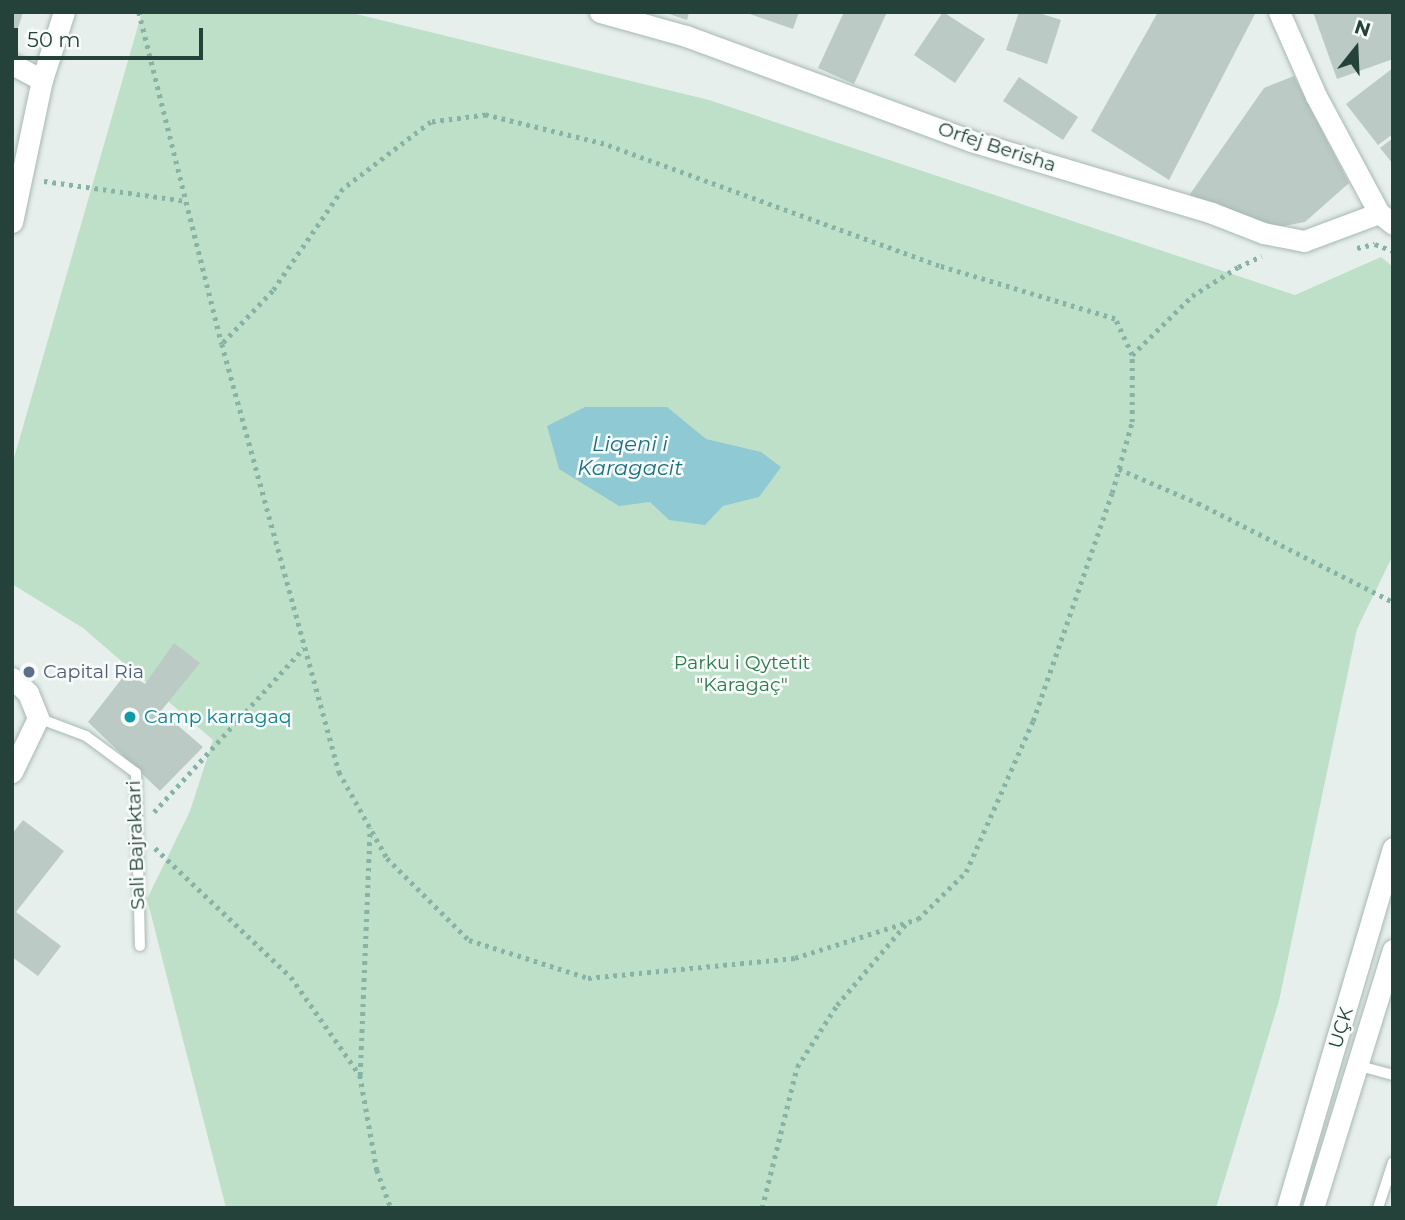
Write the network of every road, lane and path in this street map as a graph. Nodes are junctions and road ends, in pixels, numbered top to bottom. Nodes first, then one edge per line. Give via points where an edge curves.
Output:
1 (64, 12) edge
2 (139, 12) edge
3 (600, 12) edge
4 (1279, 12) edge
5 (12, 64) edge
6 (42, 80) junction
7 (17, 177) edge
8 (186, 201) junction
9 (1386, 218) edge
10 (12, 222) edge
11 (1268, 254) dead end
12 (222, 344) junction
13 (1132, 355) junction
14 (1119, 469) junction
15 (1393, 602) edge
16 (305, 647) junction
17 (12, 678) edge
18 (38, 718) junction
19 (12, 772) edge
20 (370, 828) junction
21 (137, 831) junction
22 (1393, 848) edge
23 (906, 923) junction
24 (139, 946) dead end
25 (1393, 950) edge
26 (1356, 1065) junction
27 (360, 1075) junction
28 (1393, 1075) edge
29 (1393, 1162) edge
30 (391, 1208) edge
31 (762, 1208) edge
32 (1287, 1208) edge
33 (1313, 1208) edge
34 (1378, 1208) edge

1 - 6 street
2 - 8 path
3 - 9 street, Orfej Berisha via 686,36 971,141 1212,213 1263,233 1304,242
4 - 9 street via 1317,96
5 - 6 street
6 - 7 street
7 - 8 path
7 - 10 street
8 - 12 path
11 - 13 path via 1192,296
12 - 13 path via 274,291 342,189 431,122 486,114 604,144 939,265 1115,319
12 - 16 path
13 - 14 path via 1132,422
14 - 15 path via 1198,503
14 - 23 path via 1033,721 966,872 918,919
16 - 20 path via 339,772
16 - 21 path
17 - 18 street via 28,693
18 - 19 street
18 - 21 lane, Sali Bajraktari via 86,736 136,773
20 - 23 path via 387,858 469,940 588,978 795,958
20 - 27 path
21 - 24 lane, Sali Bajraktari
21 - 27 path via 291,977
22 - 32 street, UÇK
23 - 31 path via 837,1005 797,1067
25 - 26 street, UÇK
26 - 28 lane
26 - 33 street, UÇK
27 - 30 path via 377,1170
29 - 34 lane

